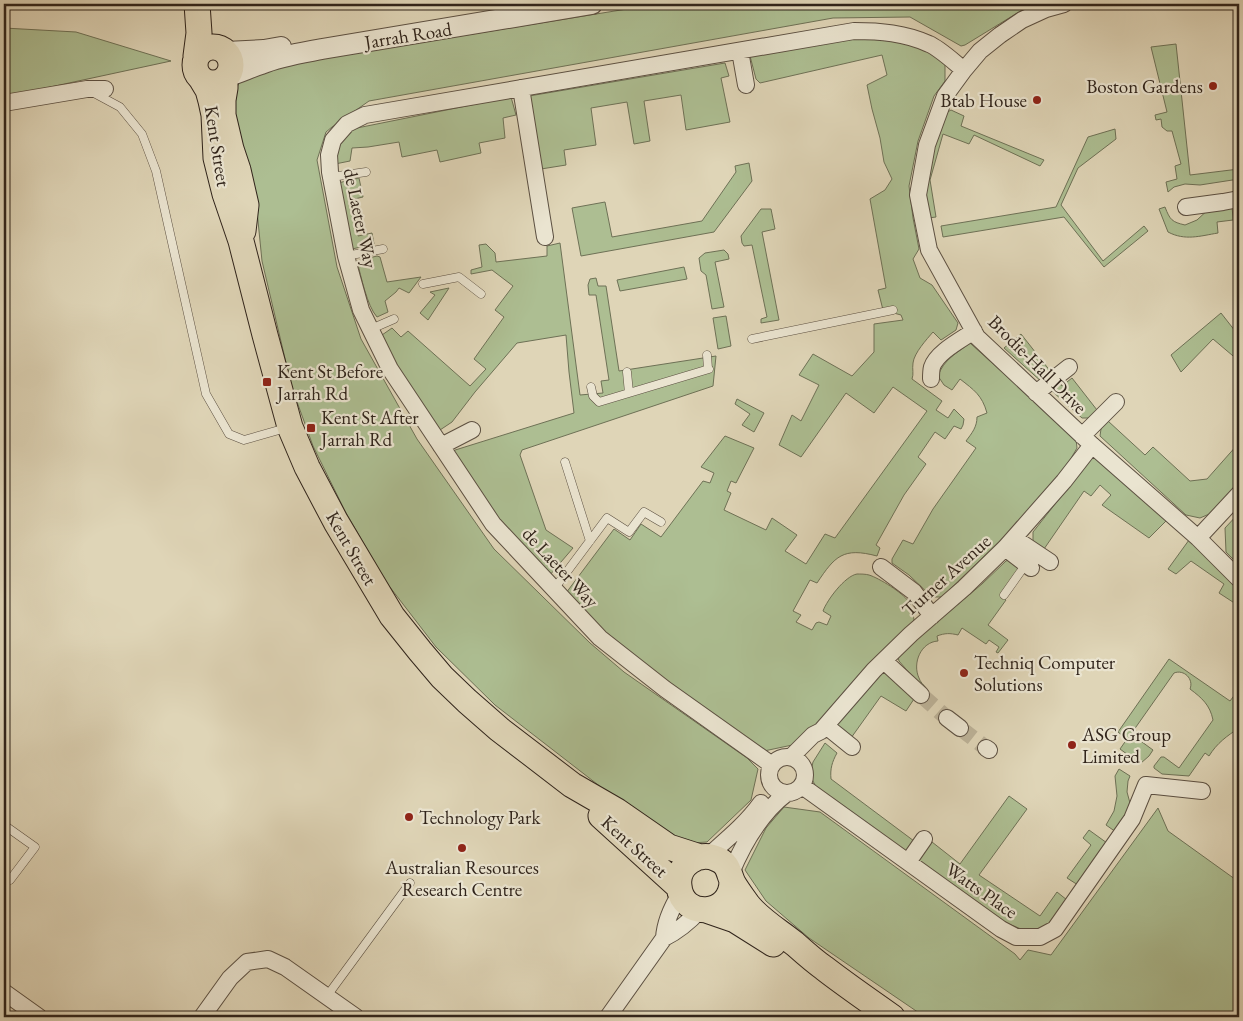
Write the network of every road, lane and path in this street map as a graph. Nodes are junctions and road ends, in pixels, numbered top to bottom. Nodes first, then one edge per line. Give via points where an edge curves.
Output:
1 (197, 4) edge
2 (211, 4) edge
3 (534, 4) edge
4 (592, 4) edge
5 (1064, 4) edge
6 (740, 51) junction
7 (221, 68) junction
8 (964, 70) junction
9 (746, 85) dead end
10 (521, 88) junction
11 (87, 89) junction
12 (105, 89) dead end
13 (4, 103) edge
14 (366, 172) dead end
15 (331, 177) junction
16 (1239, 199) edge
17 (1186, 206) dead end
18 (545, 237) dead end
19 (384, 249) dead end
20 (346, 256) junction
21 (423, 284) dead end
22 (481, 294) dead end
23 (893, 310) dead end
24 (394, 319) dead end
25 (371, 329) junction
26 (974, 331) junction
27 (752, 339) dead end
28 (706, 355) dead end
29 (1069, 367) dead end
30 (627, 372) dead end
31 (931, 379) dead end
32 (591, 387) dead end
33 (629, 392) junction
34 (1036, 393) junction
35 (1116, 402) dead end
36 (290, 427) junction
37 (472, 430) dead end
38 (1087, 441) junction
39 (441, 446) junction
40 (566, 462) dead end
41 (1239, 494) edge
42 (661, 522) dead end
43 (1198, 538) junction
44 (590, 541) junction
45 (1010, 543) junction
46 (1050, 562) dead end
47 (1029, 566) joint
48 (881, 567) dead end
49 (1239, 579) edge
50 (554, 589) junction
51 (1004, 595) dead end
52 (932, 616) junction
53 (884, 660) junction
54 (922, 695) tunnel mouth
55 (823, 728) junction
56 (852, 747) dead end
57 (798, 762) junction
58 (772, 765) junction
59 (572, 785) junction
60 (787, 788) junction
61 (1202, 791) dead end
62 (4, 825) edge
63 (924, 840) dead end
64 (704, 856) junction
65 (908, 862) junction
66 (731, 877) junction
67 (10, 880) dead end
68 (410, 883) dead end
69 (679, 890) junction
70 (703, 910) junction
71 (664, 938) junction
72 (823, 968) junction
73 (4, 992) edge
74 (327, 996) junction
75 (29, 1014) edge
76 (202, 1017) edge
77 (356, 1017) edge
78 (608, 1017) edge
79 (892, 1017) edge

1 - 7 main road via 199,33 195,72
2 - 7 main road, Kent Street
3 - 7 street, Jarrah Road via 264,50
4 - 7 street, Jarrah Road via 322,49 260,64 243,72
5 - 8 street, Brodie-Hall Drive via 1014,25 980,51
6 - 8 street, de Laeter Way via 854,31 877,31 900,34 930,44
6 - 9 street
6 - 10 street, de Laeter Way
7 - 36 main road, Kent Street via 208,90 214,116 216,158 242,241
8 - 26 street, Brodie-Hall Drive via 944,96 927,145 918,195 929,250
10 - 15 street, de Laeter Way via 365,116 347,124 333,140 329,155
10 - 18 street
11 - 12 street
11 - 13 street
11 - 36 lane via 120,107 142,134 156,171 206,394 229,434 244,440
14 - 15 lane
15 - 20 street, de Laeter Way
16 - 17 street
19 - 20 lane
20 - 25 street, de Laeter Way
21 - 22 lane via 459,277
23 - 27 lane
24 - 25 lane
25 - 39 street, de Laeter Way via 390,369
26 - 31 street via 938,357 931,368
26 - 34 street, Brodie-Hall Drive
28 - 33 lane via 708,369
29 - 34 street
30 - 33 lane
32 - 33 lane via 599,402
34 - 38 street, Brodie-Hall Drive
35 - 38 street, Turner Avenue
36 - 59 main road, Kent Street via 336,522 392,616 442,677 480,713
37 - 39 street
38 - 43 street, Brodie-Hall Drive
38 - 45 street, Turner Avenue via 1064,481
39 - 50 street, de Laeter Way via 493,524
40 - 44 lane
41 - 43 street
42 - 44 lane via 644,512 629,532 607,518
43 - 49 street, Brodie-Hall Drive
44 - 50 lane
45 - 46 street
45 - 47 street
45 - 52 street, Turner Avenue
47 - 51 lane
48 - 52 street via 914,592
50 - 58 street, de Laeter Way via 600,638
52 - 53 street, Turner Avenue
53 - 54 street
53 - 55 street, Turner Avenue
55 - 56 street
55 - 57 street, Turner Avenue via 796,751
57 - 58 street via 781,758
57 - 60 street via 806,777
58 - 60 street via 770,780
59 - 64 main road, Kent Street via 669,847
59 - 69 main road, Kent Street
60 - 64 street via 758,807 731,836
60 - 65 street, Watts Place
60 - 66 street via 739,854
61 - 65 street, Watts Place via 1146,785 1132,819 1055,929 1040,937 1016,937 1001,929
62 - 67 lane via 35,848
63 - 65 street
64 - 66 main road via 722,861
64 - 69 main road via 692,859 684,867 679,878
66 - 70 main road via 726,901
66 - 72 main road via 759,917
68 - 74 lane
69 - 70 main road via 688,904
69 - 71 street via 664,928
70 - 71 street
70 - 72 main road via 735,920 775,945
71 - 78 street
72 - 79 main road
73 - 75 street
74 - 76 street via 285,966 268,959 246,962
74 - 77 street

